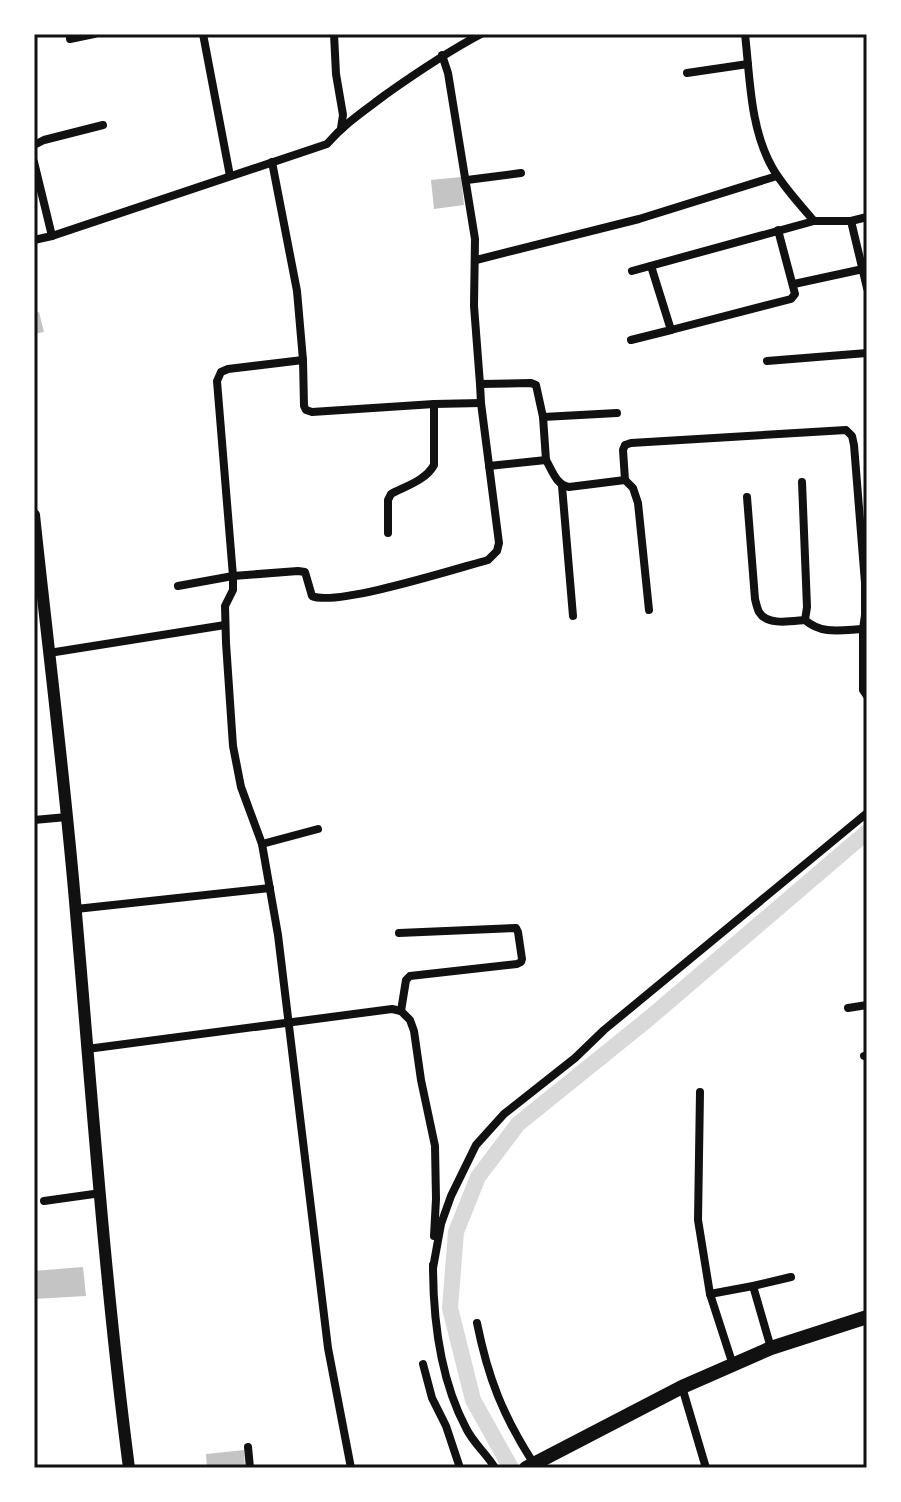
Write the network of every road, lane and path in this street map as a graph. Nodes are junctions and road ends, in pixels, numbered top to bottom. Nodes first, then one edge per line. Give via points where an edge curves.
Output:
1 (94, 34) edge
2 (203, 34) edge
3 (334, 34) edge
4 (481, 34) edge
5 (745, 34) edge
6 (70, 39) dead end
7 (442, 55) junction
8 (748, 64) junction
9 (687, 73) dead end
10 (103, 125) dead end
11 (341, 128) junction
12 (34, 145) edge
13 (34, 162) edge
14 (272, 162) junction
15 (521, 173) dead end
16 (230, 176) junction
17 (777, 176) junction
18 (467, 180) junction
19 (867, 217) edge
20 (814, 221) junction
21 (851, 221) junction
22 (778, 230) junction
23 (52, 236) junction
24 (34, 240) edge
25 (476, 260) junction
26 (651, 266) junction
27 (863, 269) junction
28 (632, 271) dead end
29 (794, 284) junction
30 (867, 288) edge
31 (671, 330) junction
32 (631, 340) dead end
33 (867, 353) edge
34 (303, 360) junction
35 (767, 361) dead end
36 (480, 384) junction
37 (481, 403) junction
38 (434, 404) junction
39 (617, 413) dead end
40 (543, 417) junction
41 (546, 460) junction
42 (489, 466) junction
43 (625, 480) junction
44 (802, 482) dead end
45 (562, 486) junction
46 (747, 497) dead end
47 (34, 515) edge
48 (388, 533) dead end
49 (233, 576) junction
50 (866, 582) edge
51 (178, 586) dead end
52 (649, 610) dead end
53 (573, 616) dead end
54 (805, 620) junction
55 (225, 625) junction
56 (863, 629) junction
57 (49, 653) junction
58 (867, 696) edge
59 (867, 813) edge
60 (67, 817) junction
61 (34, 820) edge
62 (318, 829) dead end
63 (262, 844) junction
64 (270, 888) junction
65 (76, 909) junction
66 (399, 933) dead end
67 (867, 1005) edge
68 (848, 1008) dead end
69 (401, 1011) junction
70 (288, 1022) junction
71 (87, 1049) junction
72 (700, 1092) dead end
73 (101, 1193) junction
74 (44, 1201) dead end
75 (433, 1268) junction
76 (791, 1277) dead end
77 (753, 1286) junction
78 (710, 1294) junction
79 (867, 1317) edge
80 (477, 1323) dead end
81 (771, 1348) junction
82 (423, 1364) dead end
83 (733, 1365) junction
84 (682, 1387) junction
85 (248, 1447) dead end
86 (494, 1466) edge
87 (530, 1466) edge
88 (459, 1467) edge
89 (129, 1468) edge
90 (250, 1468) edge
91 (351, 1468) edge
92 (706, 1468) edge

1 - 6 street
2 - 16 street
3 - 11 street
4 - 7 street
5 - 8 street
7 - 11 street
7 - 18 street
8 - 9 street
8 - 17 street via 761,144
10 - 12 street
11 - 14 street via 327,144
13 - 23 street
14 - 16 street
14 - 34 street via 297,291
15 - 18 street
16 - 23 street
17 - 20 street
17 - 25 street via 639,219
18 - 25 street
19 - 21 street
20 - 21 street
20 - 22 street
21 - 27 street
22 - 26 street
22 - 29 street
23 - 24 street
25 - 36 street
26 - 28 street
26 - 31 street
27 - 29 street
27 - 30 street
29 - 31 street via 791,299
31 - 32 street
33 - 35 street
34 - 38 street via 306,410
34 - 49 street via 228,369 217,381
36 - 37 street
36 - 40 street via 536,385
37 - 38 street
37 - 42 street
38 - 48 street via 434,465 431,472 391,494
39 - 40 street
40 - 41 street
41 - 42 street
41 - 45 street
42 - 49 street via 499,543 488,560 398,586 324,599 312,596 305,572
43 - 45 street
43 - 50 street via 623,450 631,443 846,430 854,445
43 - 52 street via 638,503
44 - 54 street
45 - 53 street
46 - 54 street via 760,614 774,621
47 - 57 main road
49 - 51 street
49 - 55 street
50 - 56 street
54 - 56 street via 820,630
55 - 57 street
55 - 63 street via 233,746
56 - 58 street
57 - 60 main road
59 - 75 street via 495,1123 476,1145 451,1196
60 - 61 street
60 - 65 main road
62 - 63 street
63 - 64 street
64 - 65 street
64 - 70 street
65 - 71 main road
66 - 69 street via 516,928 522,959 517,964 413,974 406,980
67 - 68 street
69 - 70 street
69 - 75 street via 414,1031 435,1146
70 - 71 street
70 - 91 street via 328,1348
71 - 73 main road
72 - 78 street via 698,1220
73 - 74 street
73 - 89 main road
75 - 86 street via 445,1377 467,1431
76 - 77 street
77 - 78 street
77 - 81 street
78 - 83 street
79 - 81 main road
80 - 87 street via 499,1402
81 - 83 main road
82 - 88 street
83 - 84 main road
84 - 87 main road
84 - 92 street
85 - 90 street

